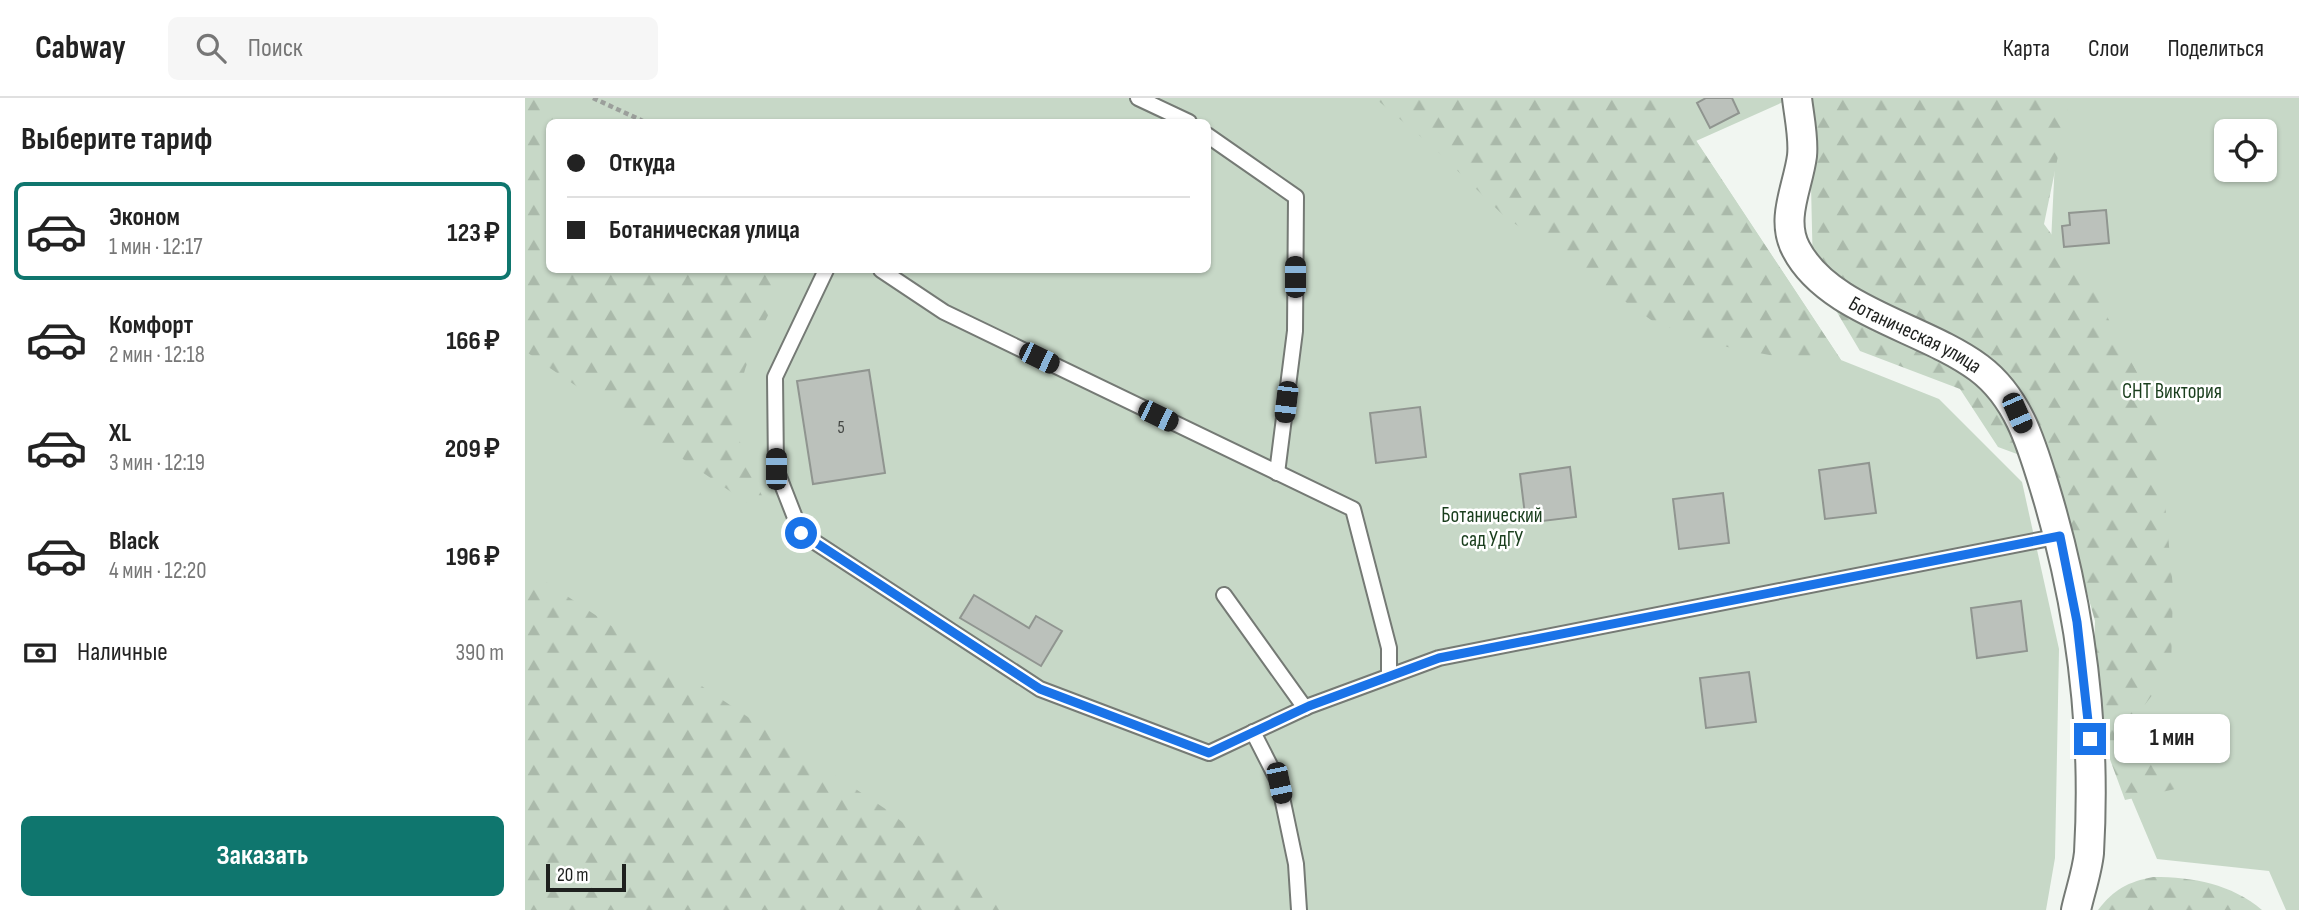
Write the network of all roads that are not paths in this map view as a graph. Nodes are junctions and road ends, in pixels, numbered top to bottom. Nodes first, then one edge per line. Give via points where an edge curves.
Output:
1 (1138, 98) edge
2 (1797, 98) edge
3 (1183, 119) edge
4 (1211, 138) edge
5 (825, 273) edge
6 (885, 273) edge
7 (1277, 473) junction
8 (2060, 536) junction
9 (1224, 595) dead end
10 (1389, 676) junction
11 (1304, 708) junction
12 (1253, 732) junction
13 (1299, 910) edge
14 (2076, 910) edge

1 - 3 lane
2 - 8 street, Ботаническая улица via 1802,155 1789,224 1805,265 1843,297 1946,346 2009,395 2033,447
4 - 7 lane via 1296,197 1295,331
5 - 12 lane via 775,377 776,469 801,533 1040,689 1209,753
6 - 7 lane via 944,313
7 - 10 lane via 1353,509 1389,648
8 - 10 lane via 1439,658
8 - 14 street, Ботаническая улица via 2077,622 2090,739 2088,856
9 - 11 lane
10 - 11 lane
11 - 12 lane
12 - 13 lane via 1279,783 1296,864

